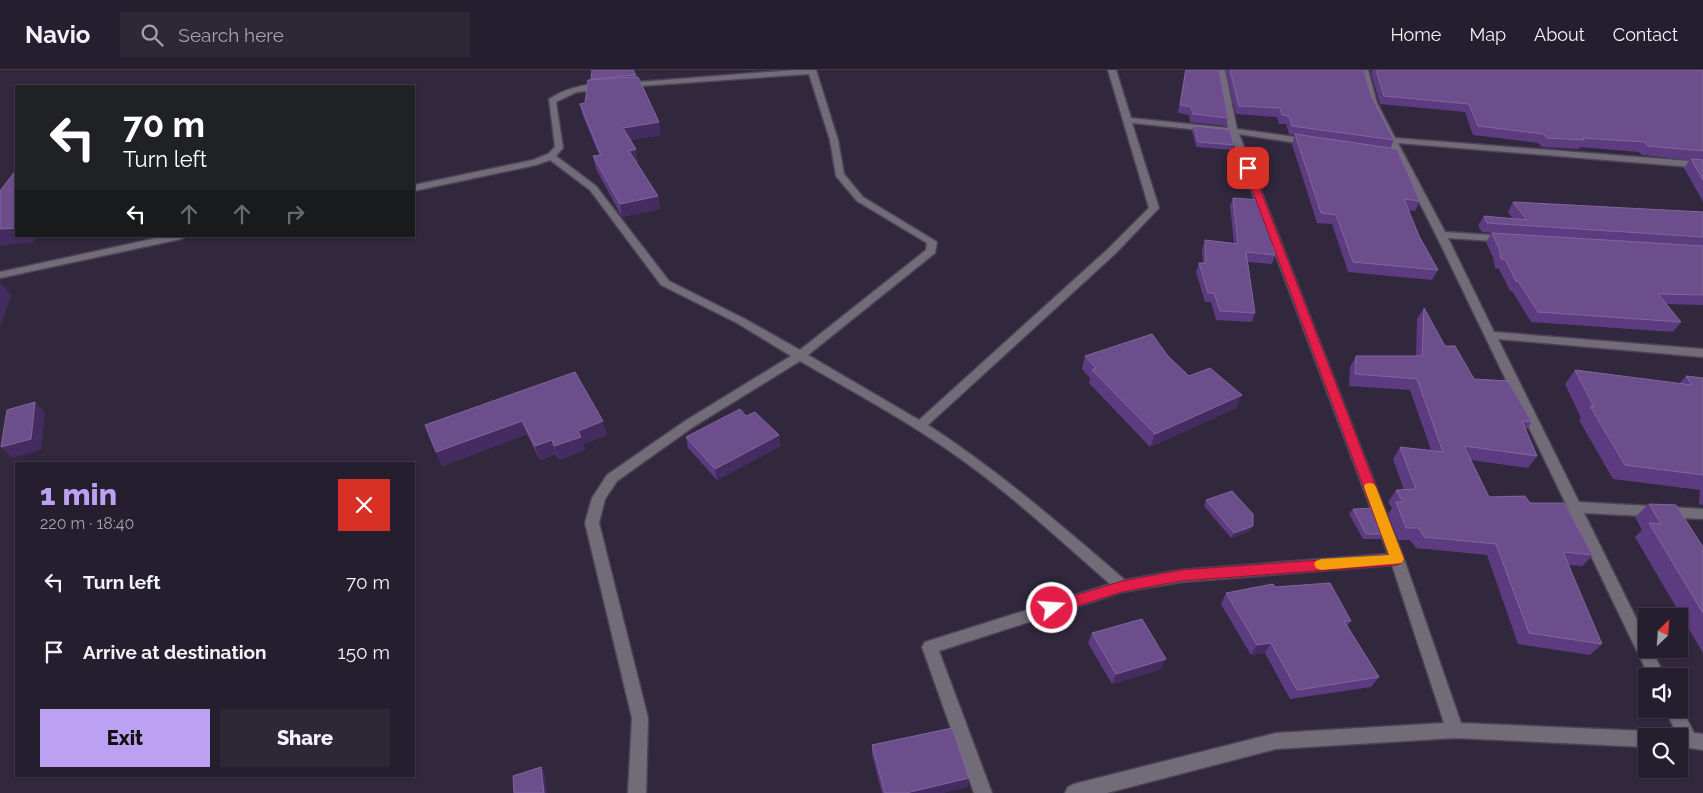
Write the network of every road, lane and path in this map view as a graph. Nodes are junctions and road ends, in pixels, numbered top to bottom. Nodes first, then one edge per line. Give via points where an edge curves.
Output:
1 (1112, 70) edge
2 (1221, 70) edge
3 (1364, 70) edge
4 (812, 71) edge
5 (1126, 120) junction
6 (1233, 131) junction
7 (1393, 140) junction
8 (1322, 144) edge
9 (551, 156) junction
10 (1703, 165) edge
11 (415, 188) edge
12 (1441, 235) junction
13 (176, 237) edge
14 (1519, 240) edge
15 (0, 276) edge
16 (1490, 336) junction
17 (1703, 353) edge
18 (801, 355) junction
19 (920, 426) junction
20 (1574, 506) junction
21 (1703, 514) edge
22 (1397, 559) junction
23 (1122, 586) junction
24 (1653, 668) edge
25 (1678, 718) edge
26 (1454, 730) junction
27 (1638, 739) edge
28 (1690, 741) edge
29 (638, 793) edge
30 (983, 793) edge
31 (1074, 793) edge

1 - 5 street
2 - 6 street
3 - 7 street via 1373,104
4 - 9 street via 576,89 562,93 552,101 559,148
4 - 18 street via 834,140 839,174 860,199 932,242 930,251
5 - 6 street
5 - 19 street via 1154,208 1112,251
6 - 8 street
6 - 22 street
7 - 10 street
7 - 12 street via 1395,154
9 - 11 street
9 - 18 street via 593,188 665,283 741,320
12 - 14 street
12 - 16 street
13 - 15 street
16 - 17 street
16 - 20 street
18 - 19 street
18 - 29 street via 689,424 612,478 598,498 592,523 640,718
19 - 23 street via 969,458 1039,513
20 - 21 street
20 - 24 street
22 - 23 street via 1181,576
22 - 26 street
23 - 30 street via 930,647
25 - 28 street
26 - 27 street
26 - 31 street via 1276,741

